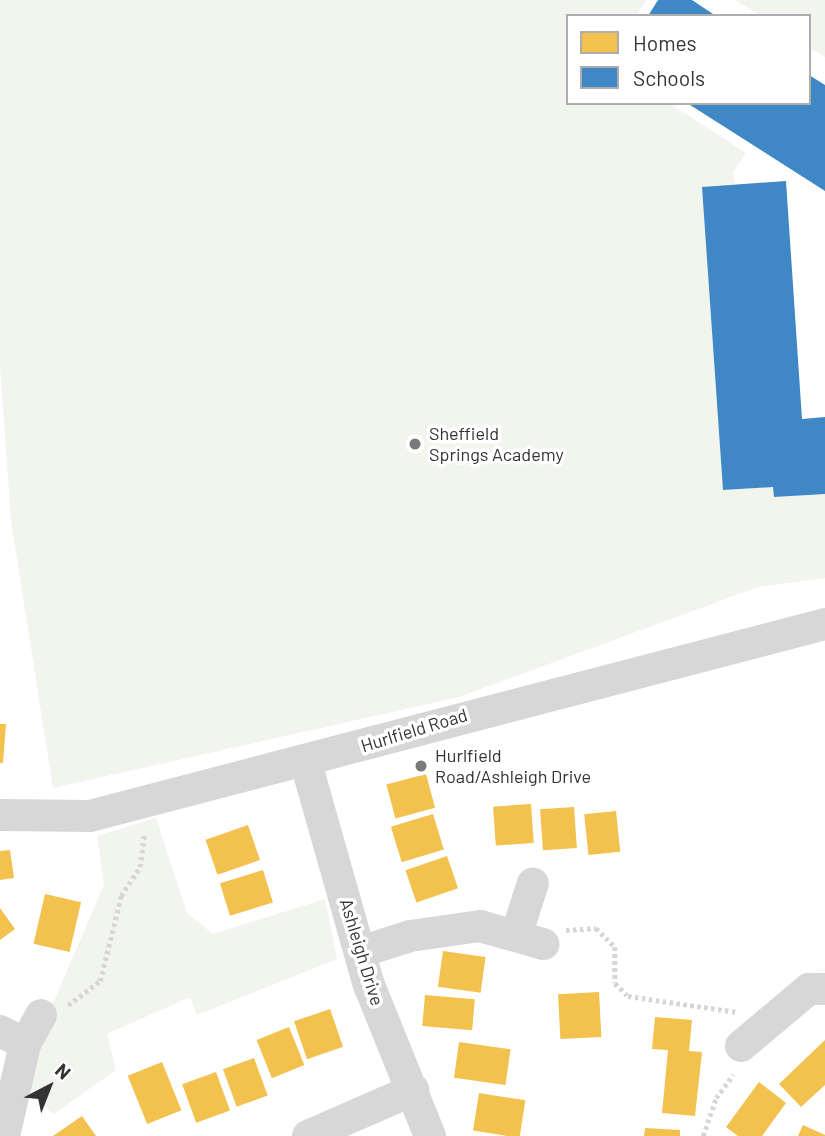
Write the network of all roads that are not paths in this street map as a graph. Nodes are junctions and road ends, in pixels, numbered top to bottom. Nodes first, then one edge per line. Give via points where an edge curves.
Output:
1 (825, 624) edge
2 (306, 763) junction
3 (0, 815) edge
4 (533, 883) dead end
5 (360, 952) junction
6 (825, 989) edge
7 (41, 1015) road end
8 (13, 1037) edge
9 (747, 1037) road end
10 (413, 1090) junction
11 (4, 1136) edge
12 (308, 1136) edge
13 (430, 1136) edge

1 - 2 street, Hurlfield Road via 459,716
2 - 3 street, Hurlfield Road via 90,817
2 - 5 street, Ashleigh Drive
4 - 5 street via 530,939 444,929
5 - 10 street, Ashleigh Drive
6 - 9 street via 809,989
7 - 8 street
8 - 11 street
10 - 12 street
10 - 13 street, Ashleigh Drive

